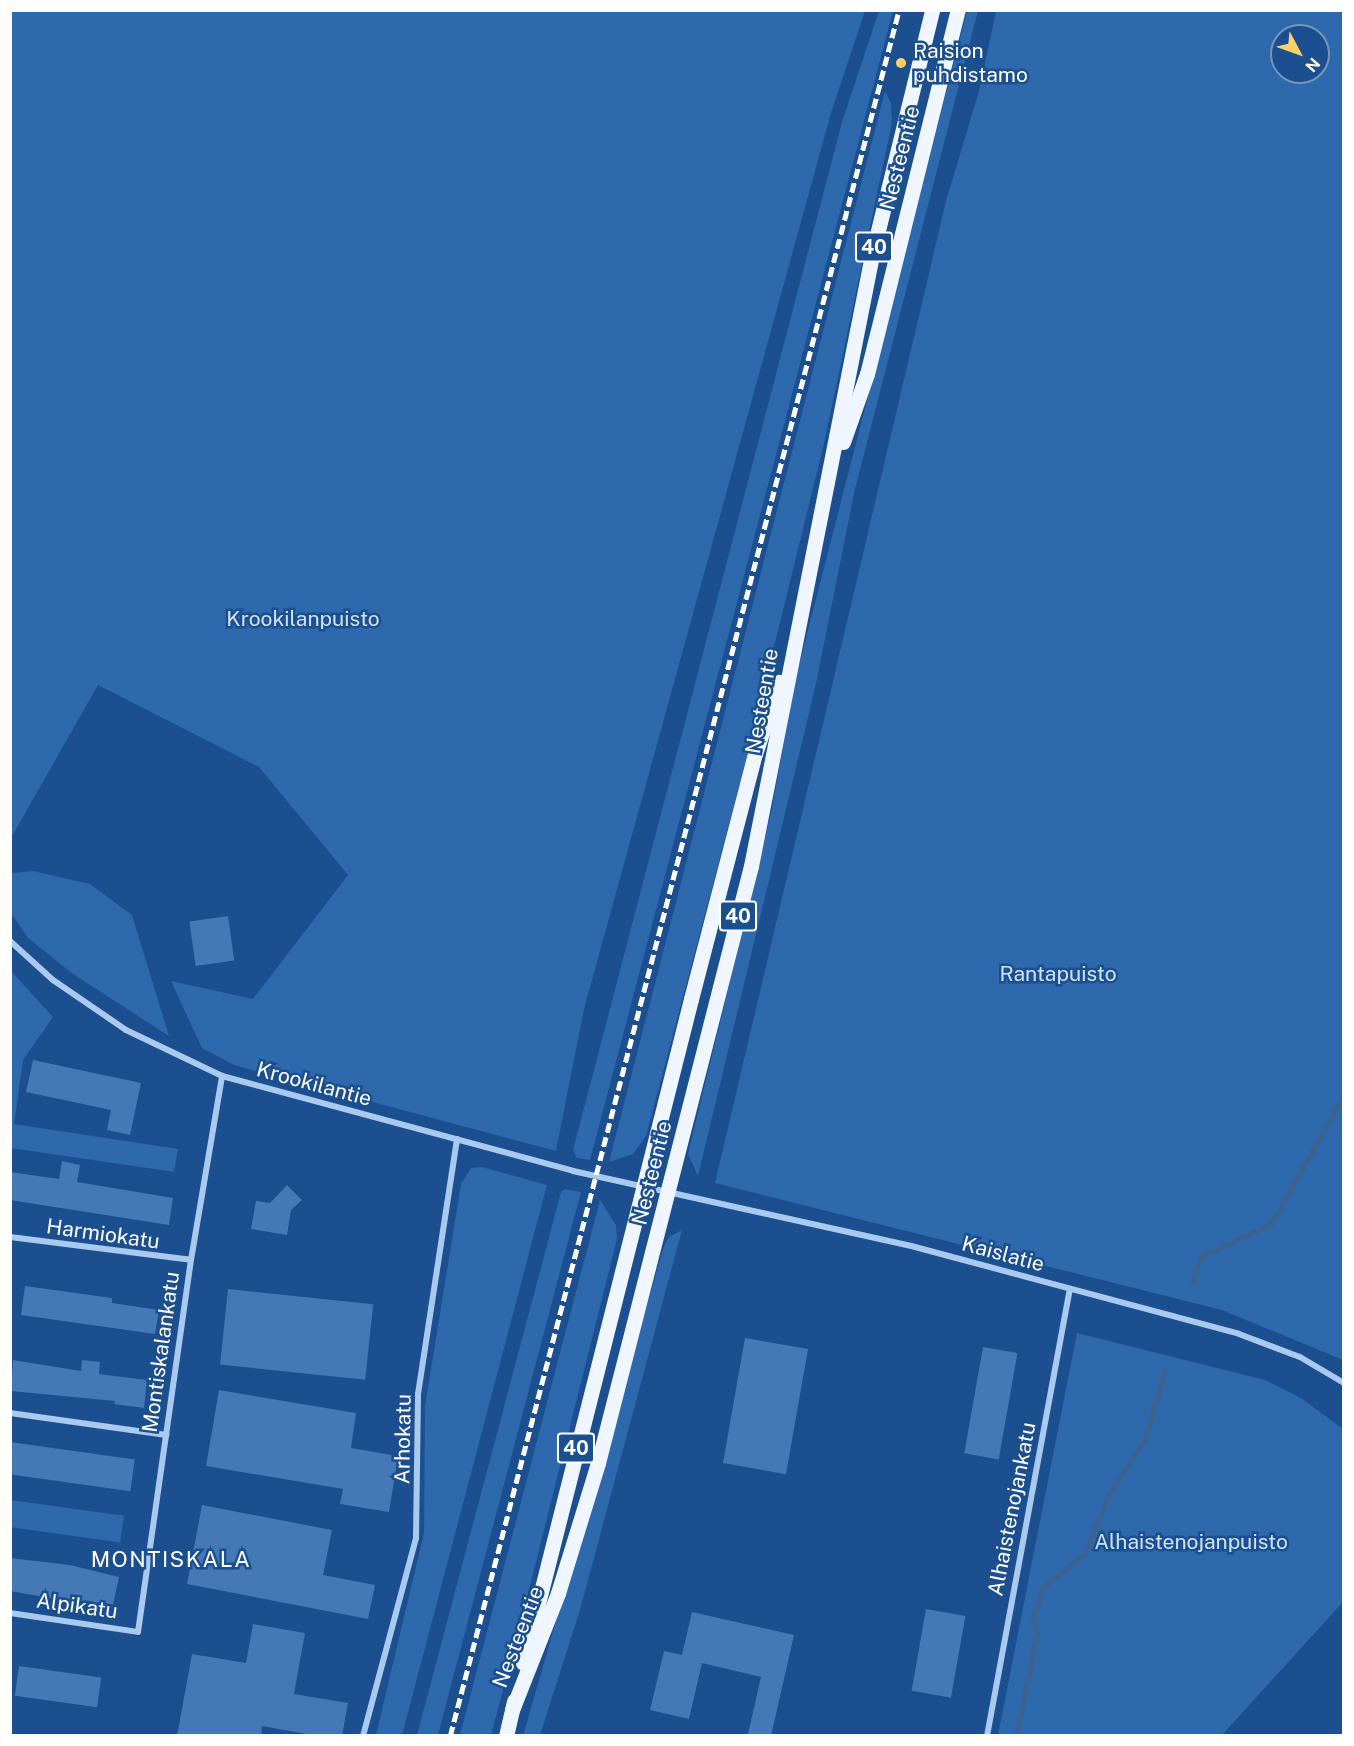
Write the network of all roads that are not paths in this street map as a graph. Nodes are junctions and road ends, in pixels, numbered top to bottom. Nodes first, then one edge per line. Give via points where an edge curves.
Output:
1 (932, 10) edge
2 (958, 10) edge
3 (827, 487) junction
4 (794, 636) junction
5 (10, 941) edge
6 (222, 1076) junction
7 (457, 1139) junction
8 (643, 1187) junction
9 (669, 1193) junction
10 (10, 1237) edge
11 (191, 1260) junction
12 (1070, 1289) junction
13 (1344, 1383) edge
14 (10, 1413) edge
15 (166, 1435) junction
16 (10, 1613) edge
17 (138, 1632) joint
18 (512, 1710) junction
19 (363, 1736) edge
20 (506, 1736) edge
21 (987, 1736) edge

1 - 3 main road, Nesteentie / 40 via 872,255
2 - 3 main road, Nesteentie / 40 via 867,374
3 - 4 main road, Nesteentie / 40
4 - 8 main road, Nesteentie / 40 via 755,754
4 - 9 main road, Nesteentie / 40 via 750,866
5 - 6 street, Krookilantie via 53,980 126,1030
6 - 7 street, Krookilantie
6 - 11 street, Montiskalankatu
7 - 8 street, Krookilantie
7 - 19 street, Arhokatu via 418,1394 416,1538
8 - 9 street, Kaislatie
8 - 18 main road, Nesteentie / 40 via 537,1596
9 - 12 street, Kaislatie via 915,1247
9 - 18 main road, Nesteentie / 40 via 598,1463 558,1593
10 - 11 street, Harmiokatu
11 - 15 street, Montiskalankatu
12 - 13 street, Kaislatie via 1266,1342 1321,1367
12 - 21 street, Alhaistenojankatu
14 - 15 street
15 - 17 street, Montiskalankatu
16 - 17 street, Alpikatu
18 - 20 main road, Nesteentie / 40

